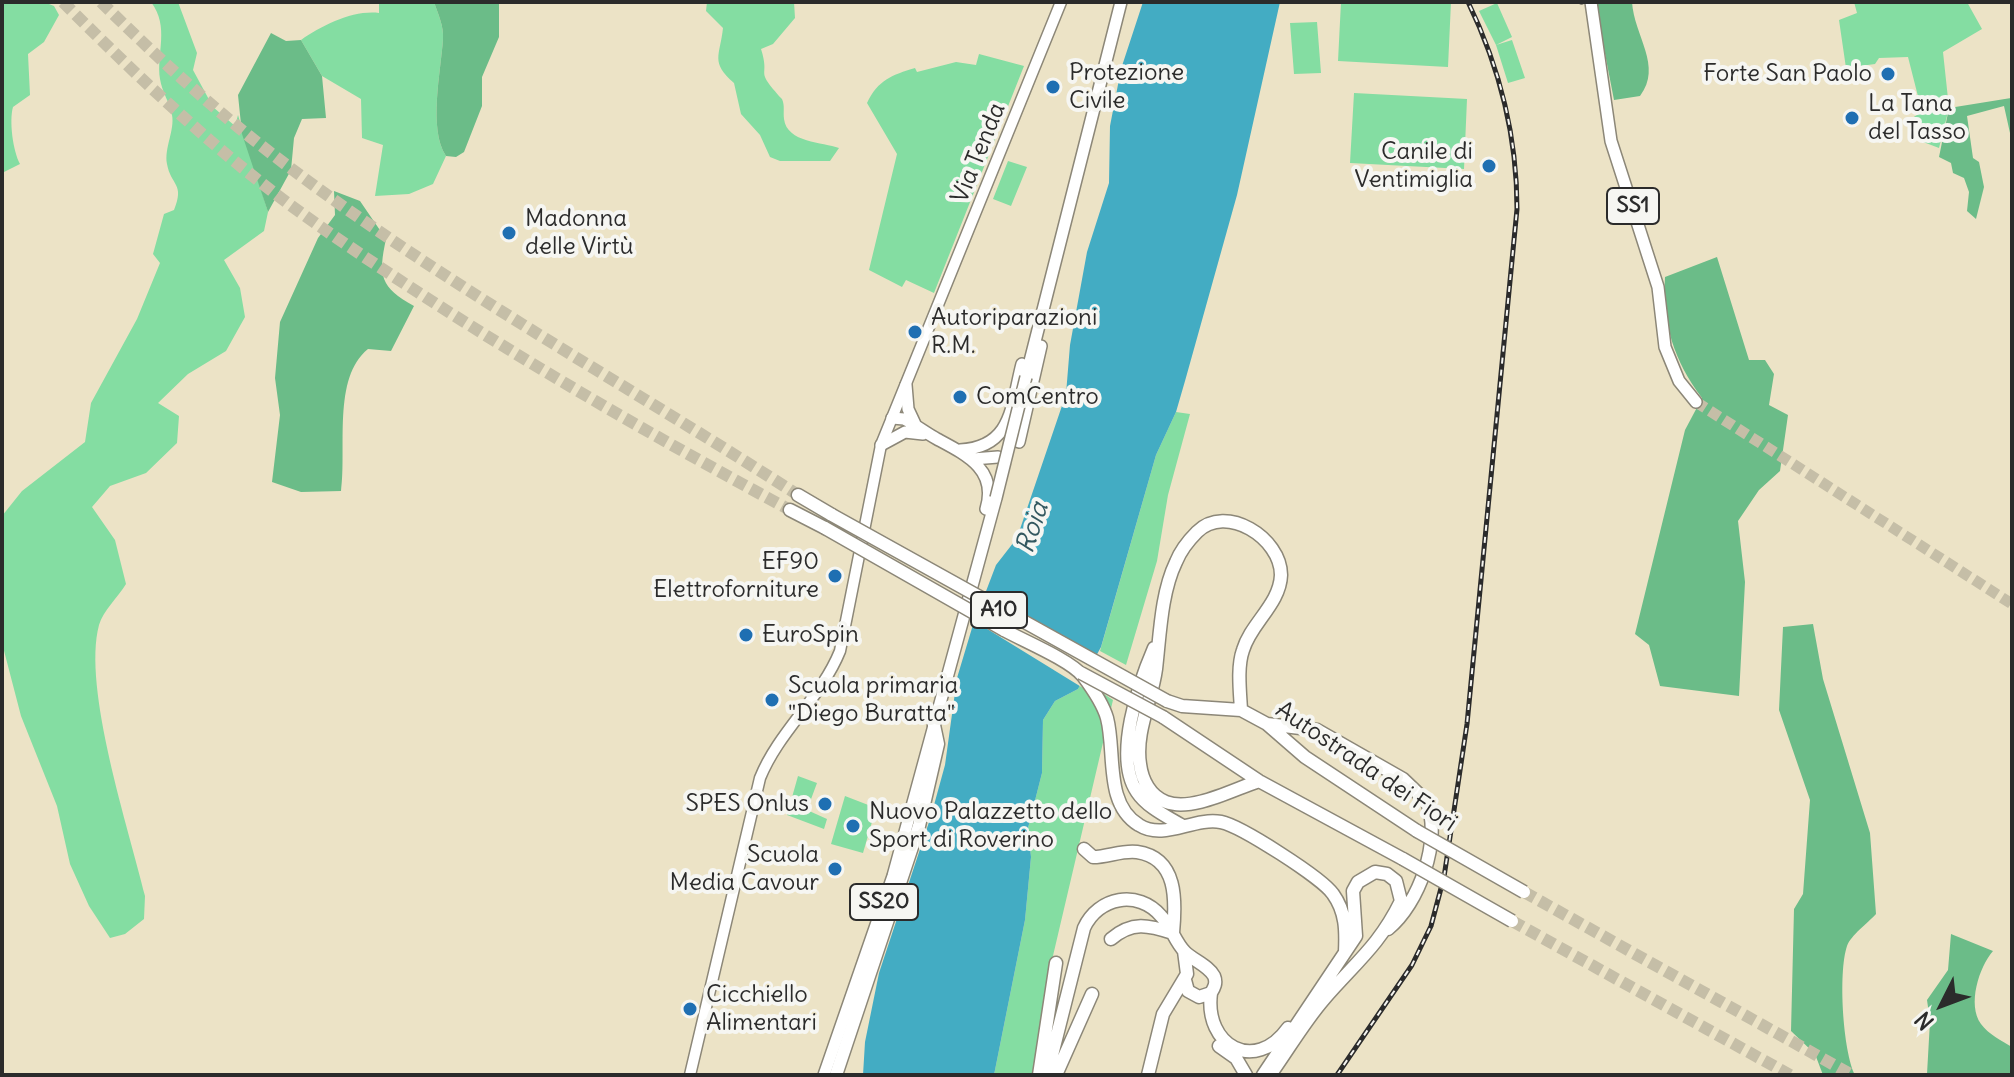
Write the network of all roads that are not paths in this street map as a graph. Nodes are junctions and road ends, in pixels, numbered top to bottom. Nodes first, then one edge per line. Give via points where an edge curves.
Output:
1 (1061, 2) edge
2 (1121, 2) edge
3 (1591, 2) edge
4 (1059, 240) junction
5 (906, 385) junction
6 (1696, 402) tunnel mouth
7 (892, 418) junction
8 (914, 428) junction
9 (1019, 442) dead end
10 (881, 445) junction
11 (960, 450) junction
12 (998, 457) dead end
13 (973, 459) junction
14 (798, 495) tunnel mouth
15 (790, 510) tunnel mouth
16 (970, 584) junction
17 (1159, 638) junction
18 (1081, 673) junction
19 (1241, 710) junction
20 (1267, 724) junction
21 (934, 725) junction
22 (1259, 781) junction
23 (1181, 825) junction
24 (1084, 849) dead end
25 (1524, 892) tunnel mouth
26 (1512, 921) tunnel mouth
27 (1173, 933) junction
28 (1382, 934) junction
29 (1111, 939) dead end
30 (1184, 951) junction
31 (1345, 952) junction
32 (1056, 963) dead end
33 (1359, 965) junction
34 (1208, 969) junction
35 (1334, 969) junction
36 (1186, 977) junction
37 (1211, 993) junction
38 (1092, 994) dead end
39 (1208, 1013) junction
40 (690, 1075) edge
41 (824, 1075) edge
42 (836, 1075) edge
43 (1039, 1075) edge
44 (1047, 1075) edge
45 (1056, 1075) edge
46 (1148, 1075) edge
47 (1246, 1075) edge
48 (1263, 1075) edge
49 (1270, 1075) edge
50 (1277, 1075) edge

1 - 5 main road, Via Tenda
2 - 4 main road, SS20
3 - 6 main road, SS1 via 1611,141 1658,287 1668,358
4 - 9 main road via 1056,278
4 - 11 main road via 1046,269 1004,431 986,445
4 - 16 main road, SS20, bridge
5 - 7 main road, Via Tenda
5 - 8 main road
7 - 8 main road
7 - 10 main road, Via Tenda
8 - 10 main road
8 - 11 main road
10 - 40 main road, Via Tenda via 845,636 830,672 772,752 760,778
11 - 13 main road
12 - 13 main road
13 - 16 main road via 990,489 968,571
14 - 19 highway, Autostrada dei Fiori / A10, bridge via 1167,701
15 - 18 highway, A10, bridge
16 - 21 main road, SS20
17 - 19 highway via 1175,563 1199,530 1218,522 1242,524 1266,539 1281,574 1271,604 1242,652
17 - 22 highway via 1139,750 1148,786 1164,802 1182,805
17 - 23 highway via 1144,670 1129,731 1129,775 1145,803
18 - 22 highway, A10, bridge via 1163,717
18 - 23 highway via 1106,715 1115,789 1125,813 1157,833
19 - 20 highway, Autostrada dei Fiori / A10
20 - 25 highway, Autostrada dei Fiori / A10, bridge via 1305,757 1417,831
20 - 28 highway via 1317,730 1403,779 1427,802 1431,834 1419,886 1401,919
21 - 41 main road, SS20 via 893,876
21 - 42 highway via 938,744 919,826
22 - 26 highway, A10, bridge
23 - 31 highway via 1227,823 1326,885 1343,912
24 - 27 highway via 1093,857 1137,852 1158,859 1174,882
27 - 29 highway via 1141,925
27 - 30 highway
27 - 44 highway via 1151,906 1133,899 1104,906 1084,928
28 - 31 highway via 1401,892 1387,874 1375,872 1353,891 1356,936
28 - 33 highway
30 - 34 highway
30 - 36 highway
31 - 35 highway
32 - 43 highway
33 - 49 highway via 1325,998
33 - 50 highway
34 - 36 highway via 1199,967
34 - 37 highway via 1215,981
35 - 39 highway via 1284,1033 1258,1050 1226,1044
35 - 48 highway
36 - 37 highway via 1188,991 1195,996
36 - 46 highway via 1163,1014
37 - 39 highway
38 - 45 highway
39 - 47 highway via 1211,1035

